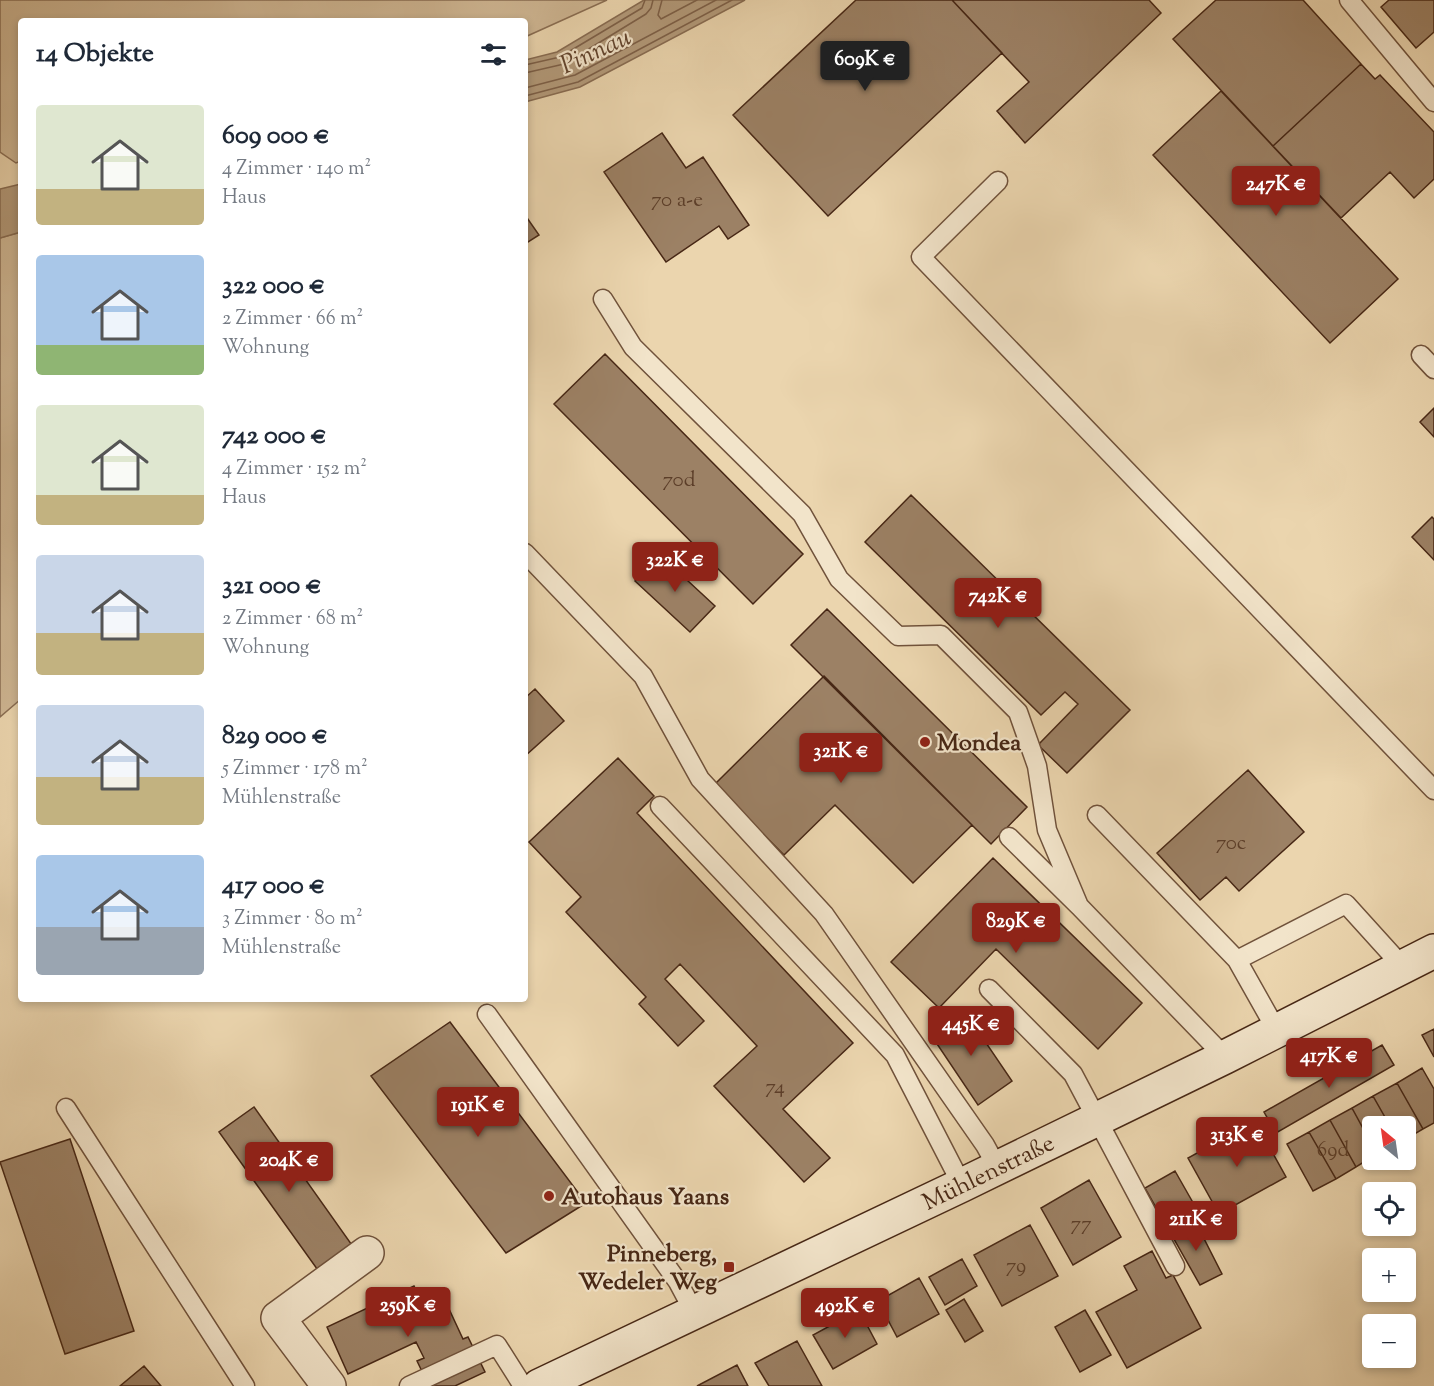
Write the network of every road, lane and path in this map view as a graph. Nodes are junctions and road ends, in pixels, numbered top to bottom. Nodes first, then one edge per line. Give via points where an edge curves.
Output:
1 (1349, 0) edge
2 (1434, 102) edge
3 (998, 181) dead end
4 (603, 299) dead end
5 (1421, 355) dead end
6 (1434, 369) edge
7 (528, 557) edge
8 (1434, 790) edge
9 (660, 806) dead end
10 (1097, 815) dead end
11 (1009, 837) dead end
12 (1079, 906) junction
13 (1434, 951) edge
14 (1237, 960) junction
15 (1402, 967) junction
16 (989, 989) dead end
17 (487, 1014) dead end
18 (1277, 1031) junction
19 (1225, 1057) junction
20 (66, 1108) dead end
21 (1096, 1119) junction
22 (997, 1167) junction
23 (962, 1185) junction
24 (367, 1253) dead end
25 (1175, 1266) dead end
26 (694, 1312) junction
27 (245, 1386) edge
28 (329, 1386) edge
29 (409, 1386) edge
30 (523, 1386) edge
31 (539, 1386) edge

1 - 2 lane
3 - 8 lane via 921,257
4 - 12 lane via 633,347 802,514 839,579 898,636 941,635 1018,712 1037,766 1047,830
5 - 6 lane
7 - 22 lane via 643,676 700,779 824,914
9 - 23 lane via 895,1055
10 - 14 lane
11 - 12 lane
12 - 19 lane
13 - 15 main road, Mühlenstraße
14 - 15 lane via 1346,904
14 - 18 lane
15 - 18 main road, Mühlenstraße
16 - 21 lane via 1073,1074
17 - 26 lane via 678,1282
18 - 19 main road, Mühlenstraße
19 - 21 main road, Mühlenstraße
20 - 27 lane
21 - 22 main road, Mühlenstraße
21 - 25 lane
22 - 23 main road, Mühlenstraße
23 - 26 main road, Mühlenstraße
24 - 28 main road via 278,1318
26 - 31 main road, Mühlenstraße
29 - 30 lane via 497,1345

